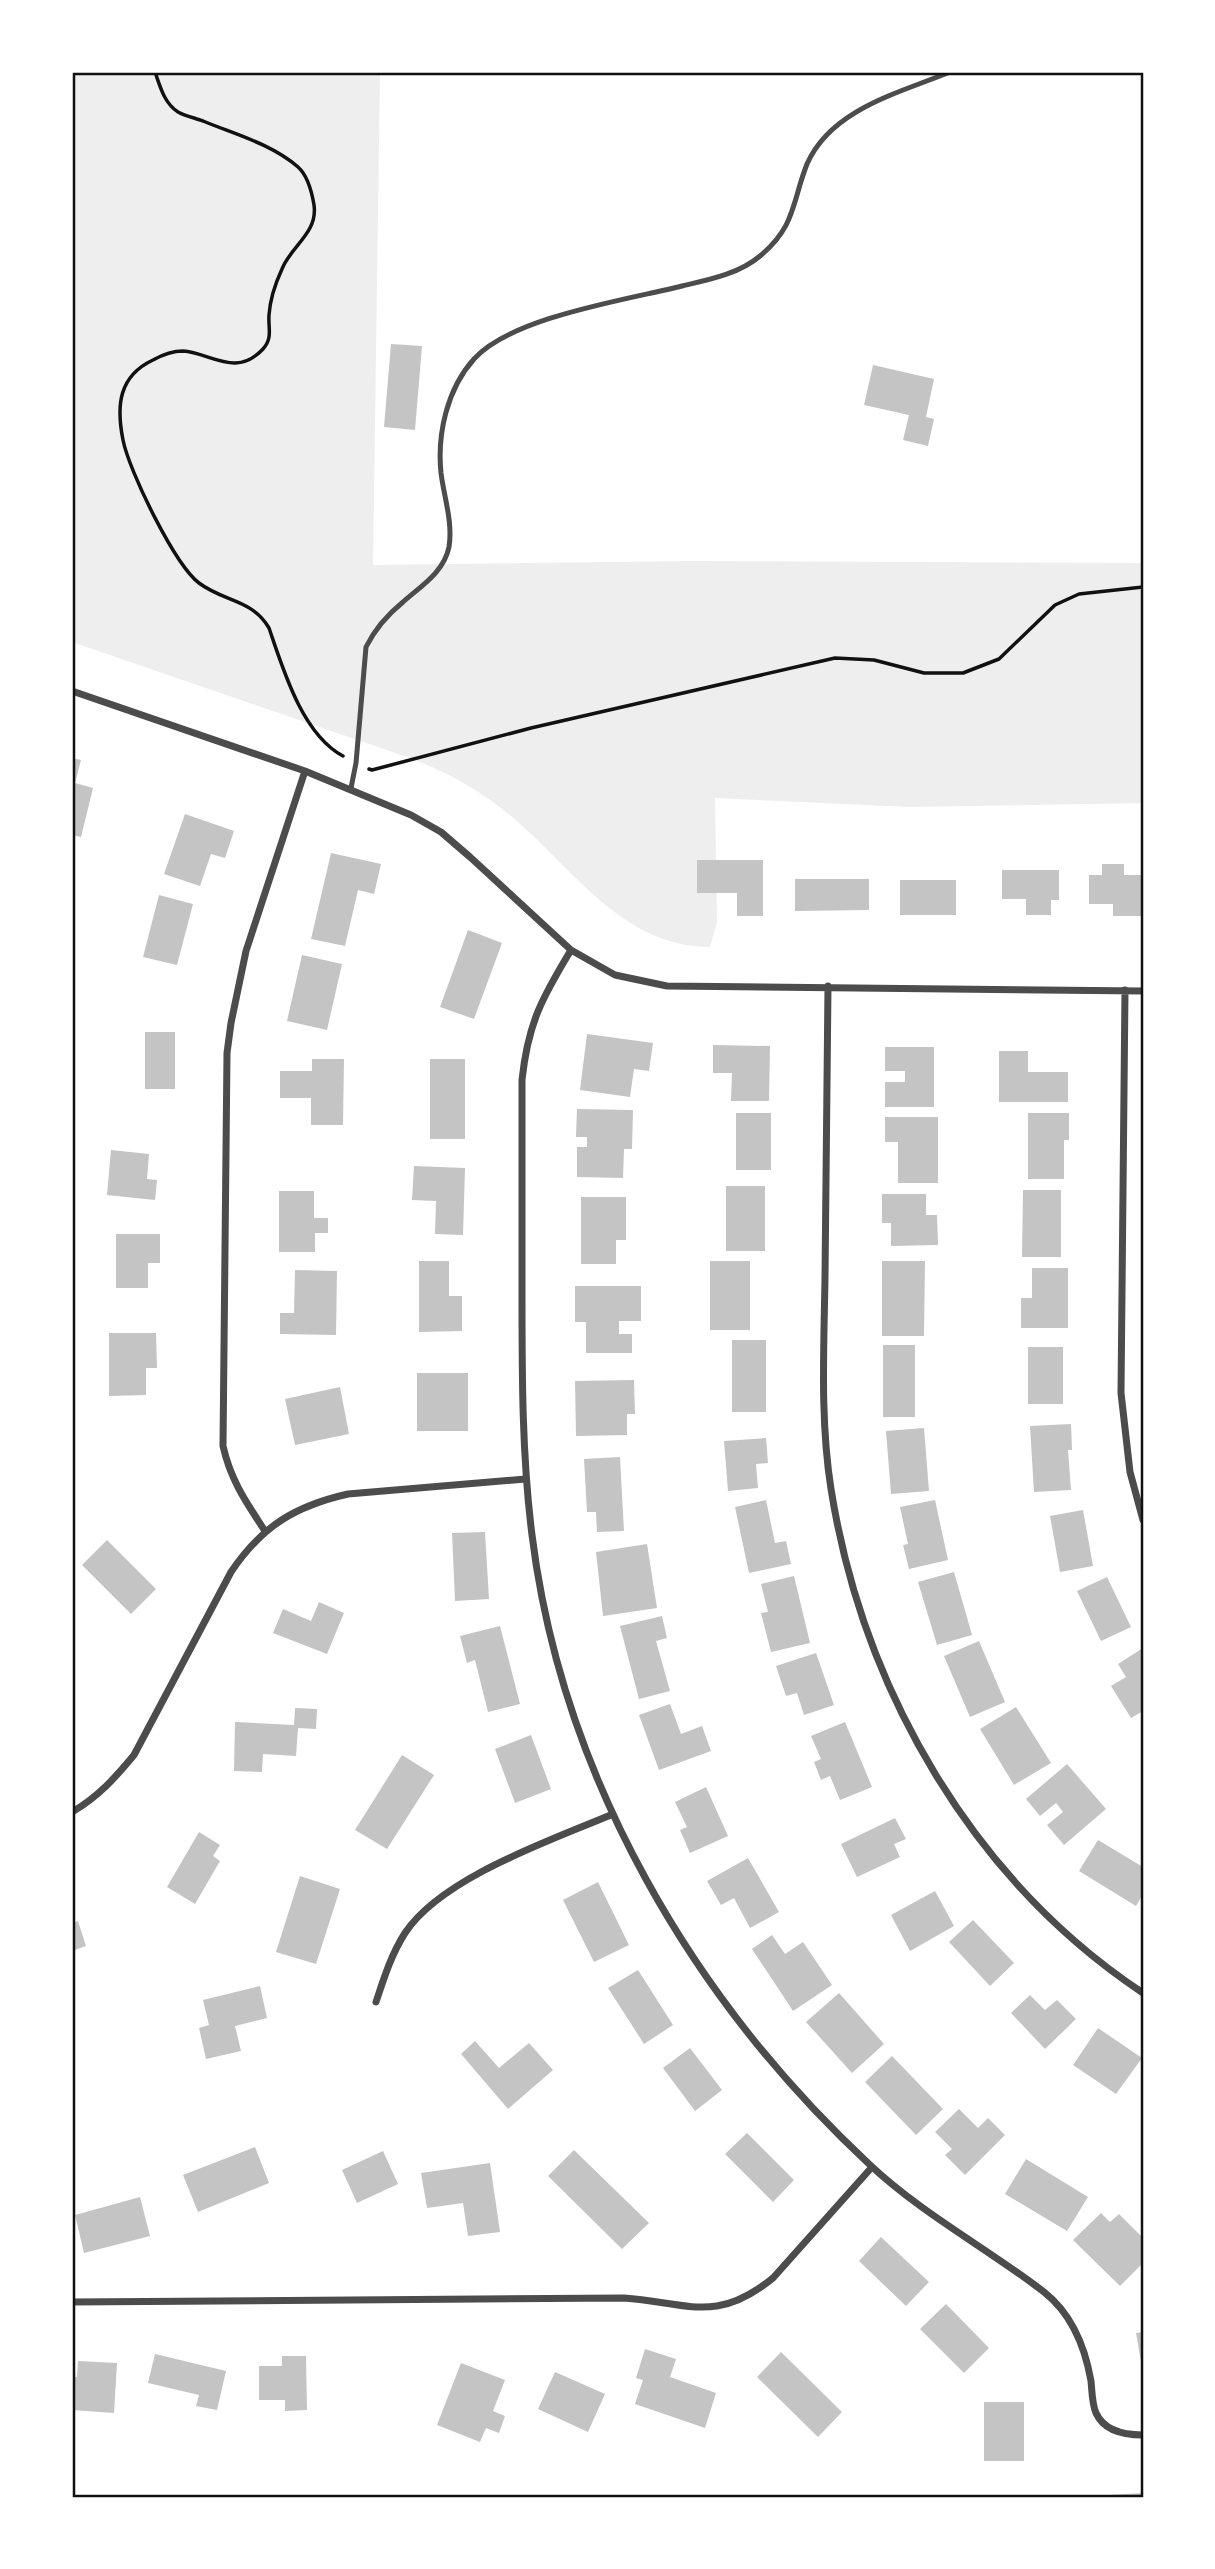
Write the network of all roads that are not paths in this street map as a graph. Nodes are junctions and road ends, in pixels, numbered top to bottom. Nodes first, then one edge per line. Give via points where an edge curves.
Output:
1 (950, 72) edge
2 (72, 691) edge
3 (305, 771) junction
4 (351, 788) junction
5 (571, 950) junction
6 (828, 986) junction
7 (1125, 990) junction
8 (1143, 990) edge
9 (526, 1479) junction
10 (1143, 1520) edge
11 (265, 1531) junction
12 (72, 1812) edge
13 (613, 1814) junction
14 (1143, 1993) edge
15 (376, 2002) dead end
16 (872, 2167) junction
17 (72, 2302) edge
18 (1143, 2435) edge

1 - 4 lane via 862,108 829,132 807,165 787,225 759,258 720,277 513,332 472,360 452,397 440,441 449,547 427,583 387,617 366,647
2 - 3 street
3 - 4 street
3 - 11 street via 246,951 227,1053 223,1446 237,1489
4 - 5 street via 441,832
5 - 6 street via 615,975 667,986
5 - 9 street via 541,999 525,1049 522,1080
6 - 7 street
6 - 14 street via 823,1388 831,1488 852,1582 893,1696 975,1835 1079,1945
7 - 8 street
7 - 10 street via 1121,1393 1130,1472
9 - 11 street via 348,1494 300,1508
9 - 13 street via 532,1538 554,1647
11 - 12 street via 231,1572 134,1755 115,1779
13 - 15 street via 513,1858 424,1911 392,1957
13 - 16 street via 662,1907 739,2024
16 - 17 street via 774,2278 723,2306 704,2309 624,2298
16 - 18 street via 968,2241 1050,2296 1079,2338 1095,2412 1116,2432

